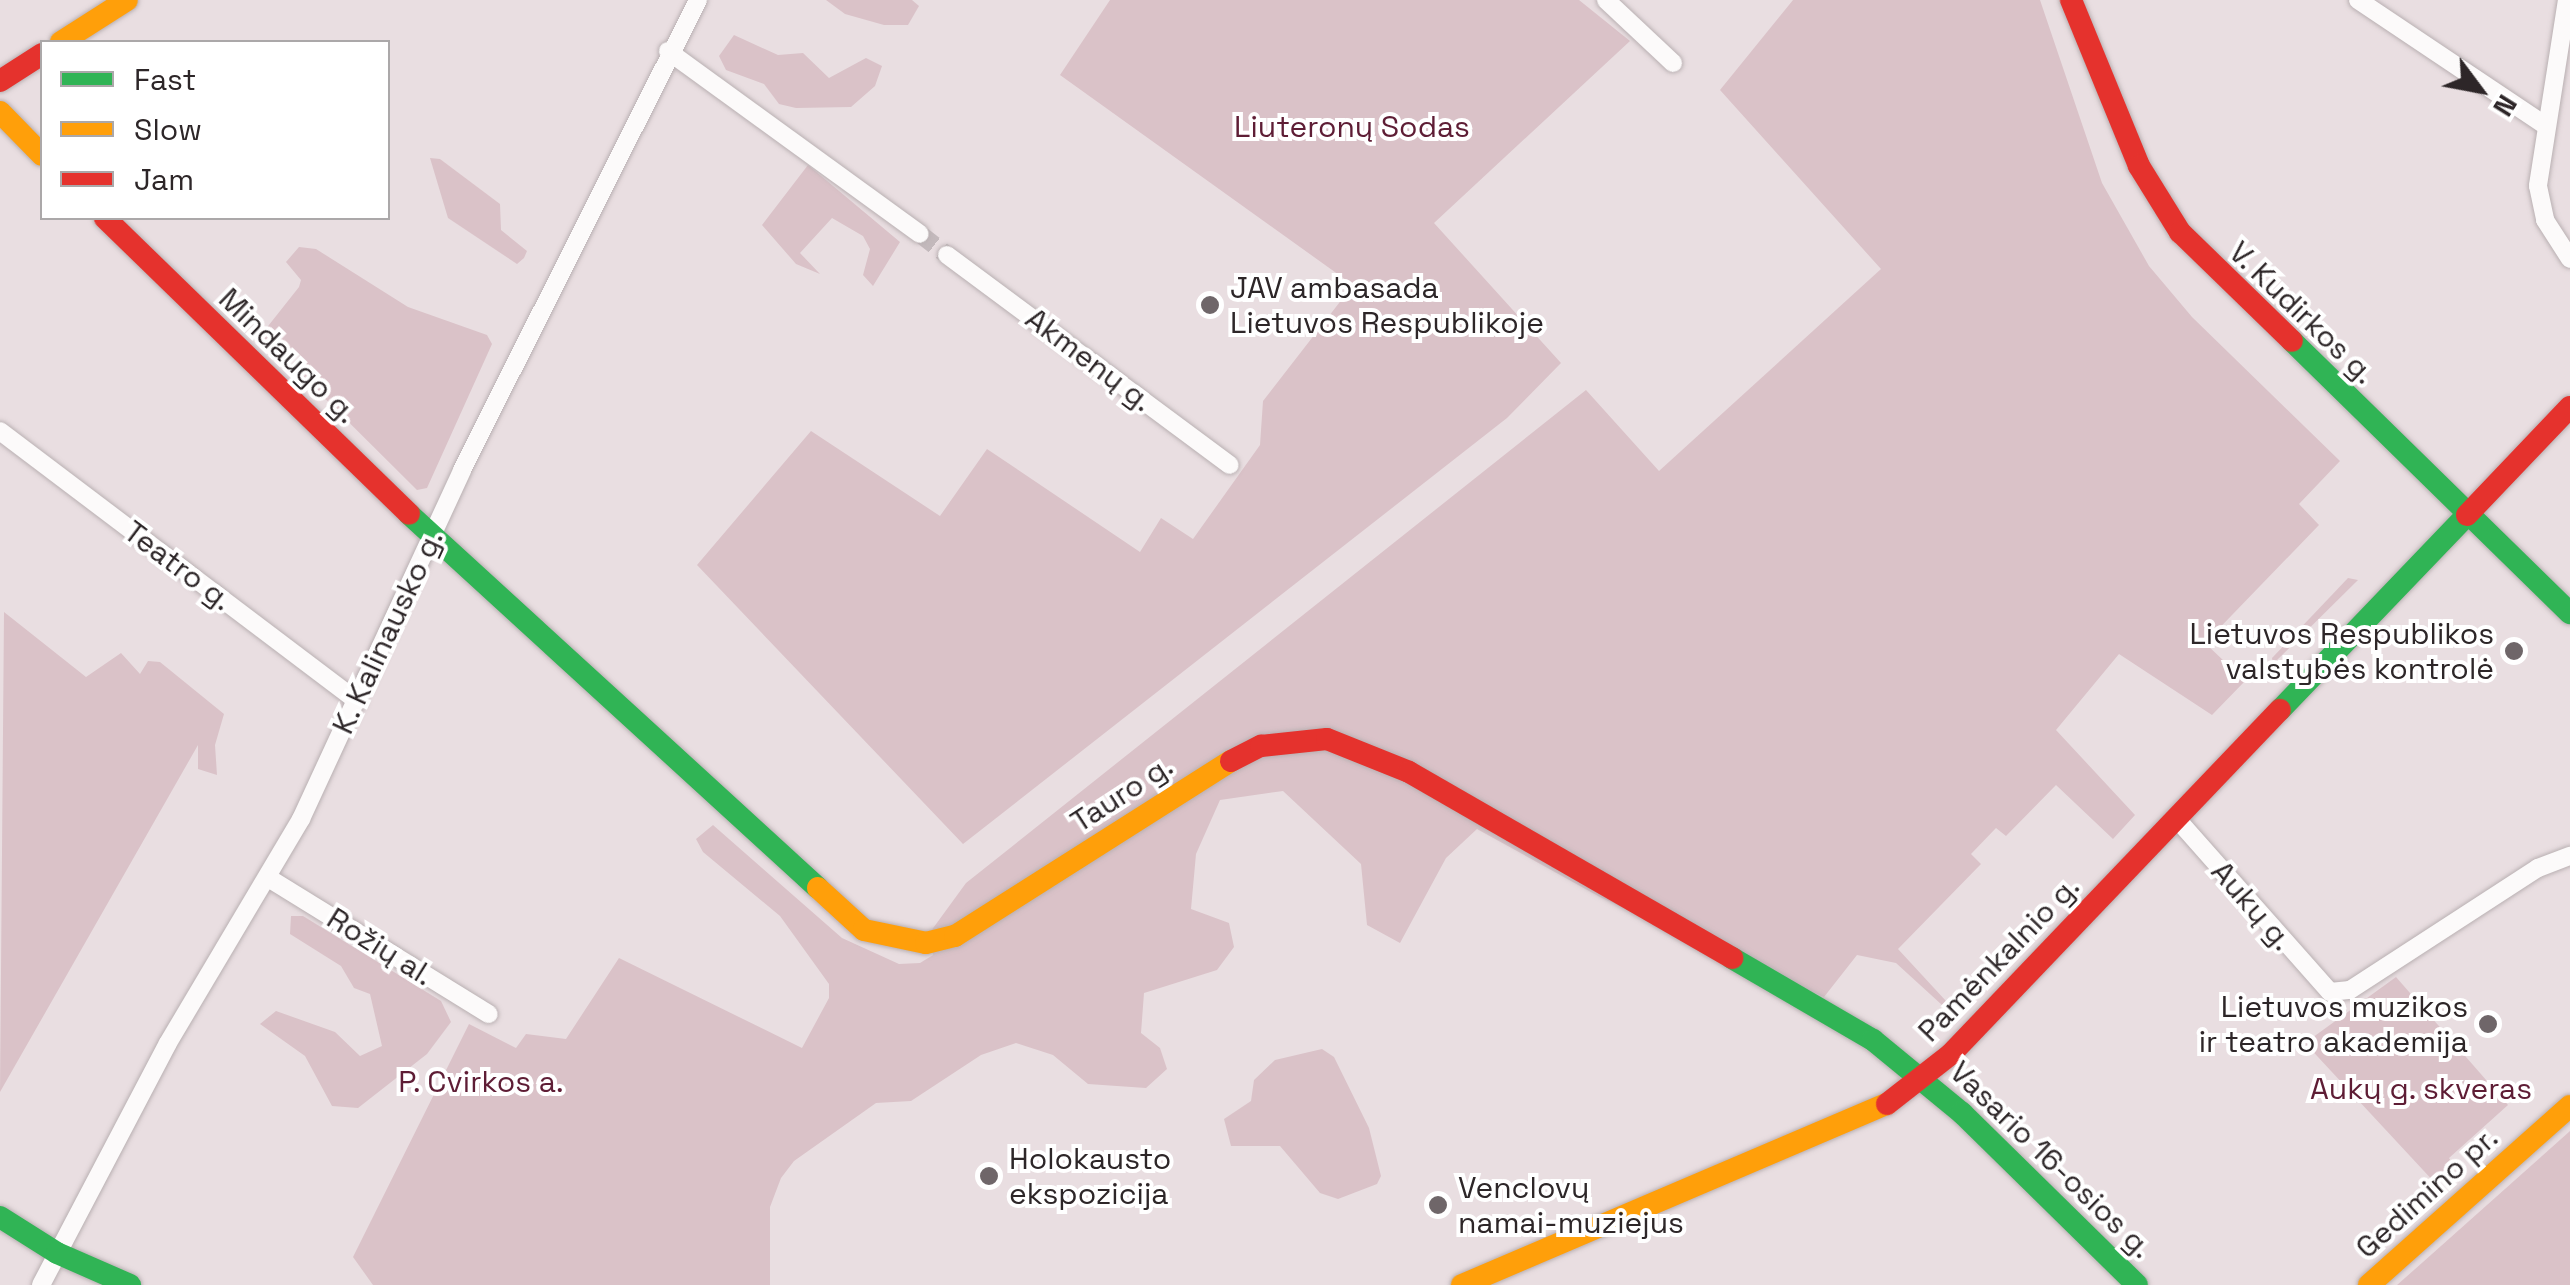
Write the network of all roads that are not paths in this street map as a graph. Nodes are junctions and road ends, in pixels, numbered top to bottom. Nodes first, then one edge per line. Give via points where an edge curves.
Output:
1 (127, 0) edge
2 (698, 0) edge
3 (1606, 0) edge
4 (2071, 0) edge
5 (2358, 0) edge
6 (2568, 0) edge
7 (63, 40) edge
8 (668, 51) junction
9 (40, 55) edge
10 (1673, 63) dead end
11 (0, 80) edge
12 (0, 112) edge
13 (2546, 126) junction
14 (40, 153) edge
15 (107, 220) edge
16 (920, 234) tunnel mouth
17 (948, 255) tunnel mouth
18 (2570, 259) edge
19 (2570, 407) edge
20 (0, 431) edge
21 (1230, 466) dead end
22 (2467, 515) junction
23 (431, 536) junction
24 (2570, 613) edge
25 (356, 701) junction
26 (2176, 818) junction
27 (2570, 856) edge
28 (270, 880) junction
29 (489, 1014) dead end
30 (1923, 1078) junction
31 (2570, 1106) edge
32 (0, 1217) edge
33 (57, 1253) junction
34 (41, 1285) edge
35 (130, 1285) edge
36 (1462, 1285) edge
37 (2137, 1285) edge
38 (2369, 1285) edge

1 - 7 main road
2 - 8 street, K. Kalinausko g.
3 - 10 street
4 - 22 main road, V. Kudirkos g. via 2125,136 2180,232
5 - 13 street
6 - 13 street
8 - 16 street
8 - 23 street, K. Kalinausko g.
9 - 11 main road
12 - 14 main road
13 - 18 street via 2541,210
15 - 23 main road, Mindaugo g.
17 - 21 street, Akmenų g.
19 - 22 main road, Pamėnkalnio g.
20 - 25 street, Teatro g.
22 - 24 main road, V. Kudirkos g.
22 - 26 main road, Pamėnkalnio g.
23 - 25 street, K. Kalinausko g.
23 - 30 main road, Tauro g. via 832,906 880,936 926,943 955,936 1222,765 1261,746 1327,738 1409,772 1520,834 1873,1040
25 - 28 street, K. Kalinausko g.
26 - 27 street, Aukų g. via 2330,992 2350,990 2538,868
26 - 30 main road, Pamėnkalnio g.
28 - 29 street, Rožių al.
28 - 33 street, K. Kalinausko g. via 168,1042
30 - 36 main road, Pamėnkalnio g. via 1896,1100 1804,1142
30 - 37 main road, Vasario 16-osios g.
31 - 38 main road, Gedimino pr.
32 - 33 main road
33 - 34 street, K. Kalinausko g.
33 - 35 main road

